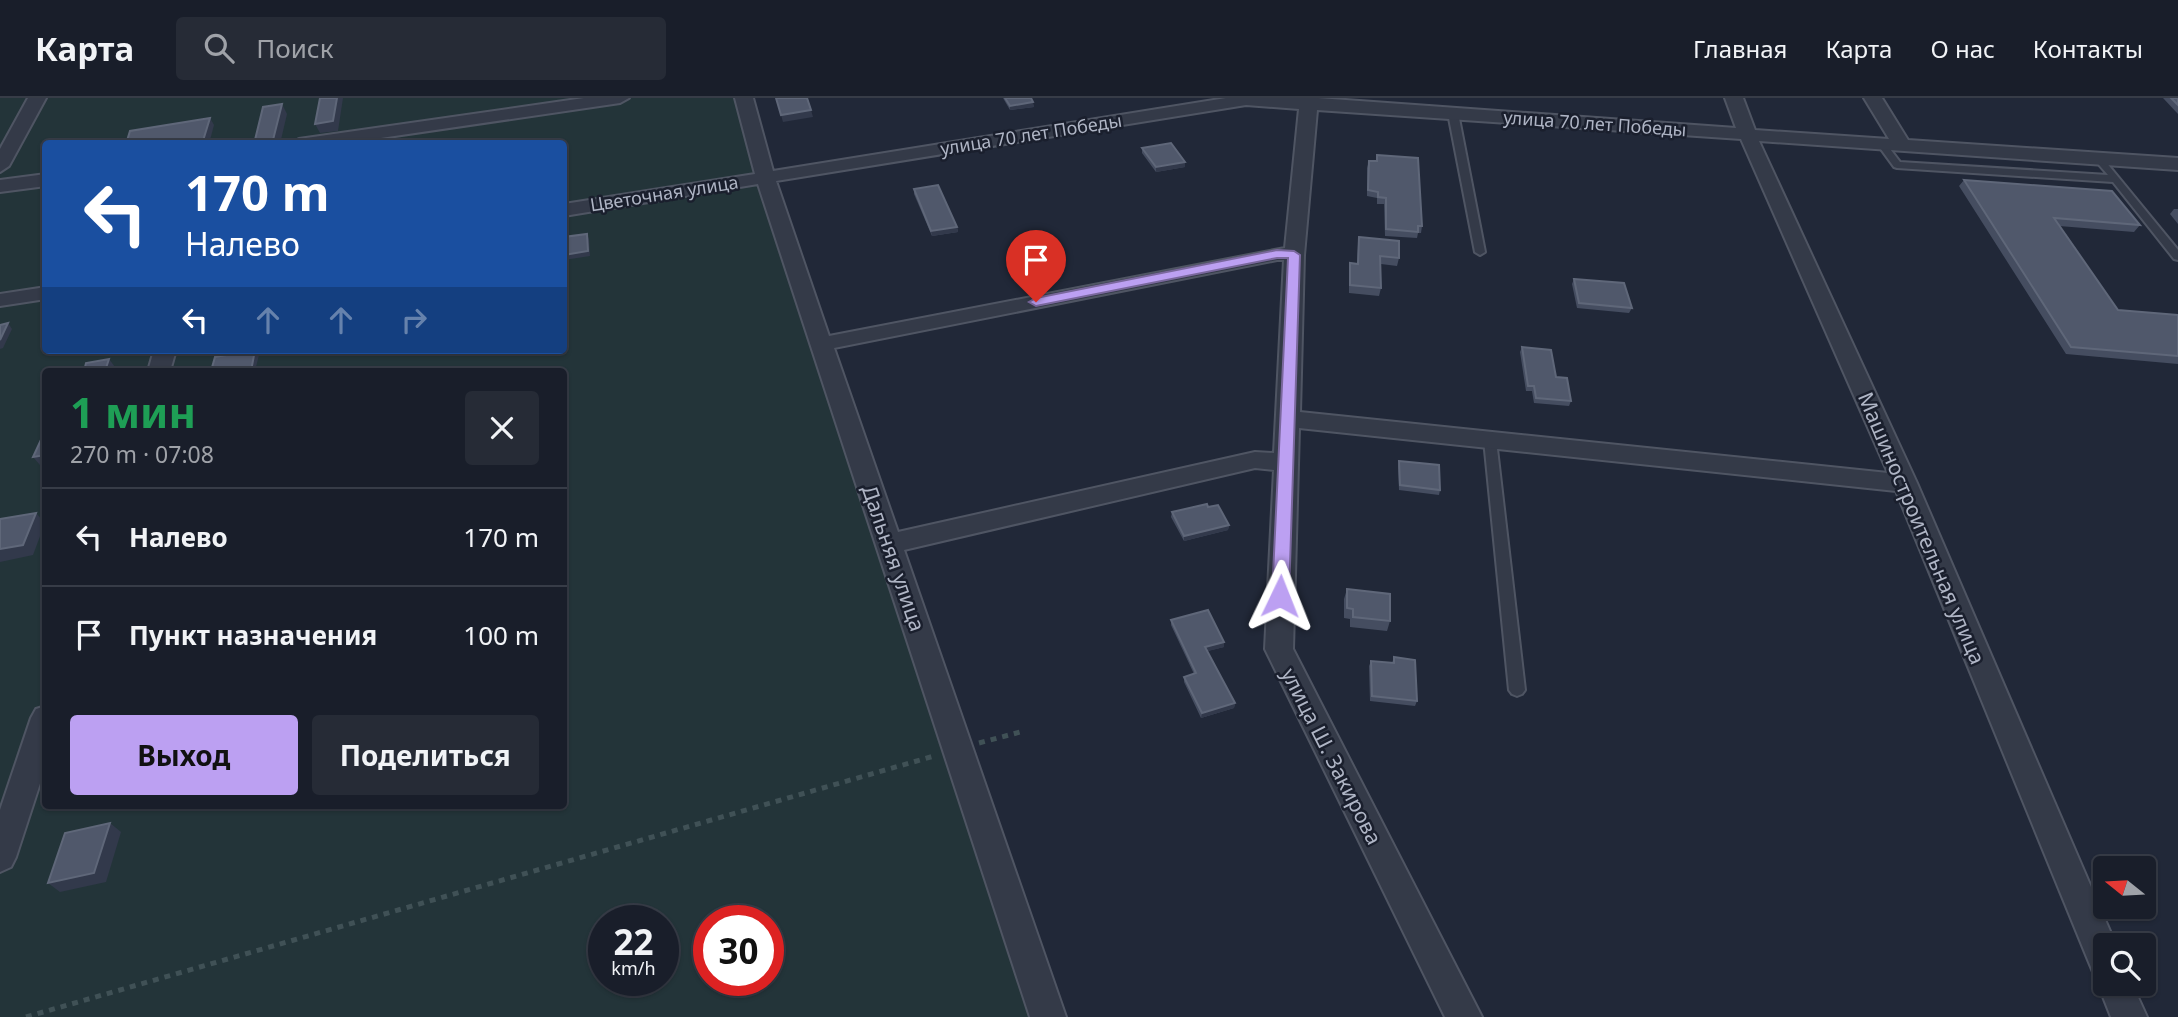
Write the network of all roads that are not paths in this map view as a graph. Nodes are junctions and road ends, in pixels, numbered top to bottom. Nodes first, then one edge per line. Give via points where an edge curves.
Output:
1 (37, 98) edge
2 (620, 98) edge
3 (744, 98) edge
4 (1734, 98) edge
5 (1873, 98) edge
6 (1309, 100) edge
7 (1453, 113) junction
8 (1747, 134) junction
9 (327, 140) edge
10 (1881, 143) junction
11 (1901, 144) junction
12 (2098, 158) junction
13 (2178, 164) edge
14 (0, 166) edge
15 (765, 177) junction
16 (2116, 179) junction
17 (42, 181) edge
18 (0, 186) edge
19 (567, 210) edge
20 (1480, 252) dead end
21 (1294, 255) junction
22 (2178, 257) edge
23 (42, 294) edge
24 (0, 300) edge
25 (821, 344) junction
26 (1287, 419) junction
27 (1490, 440) junction
28 (1285, 462) junction
29 (1905, 483) junction
30 (889, 544) junction
31 (1517, 690) dead end
32 (42, 730) edge
33 (0, 857) edge
34 (2094, 933) edge
35 (2120, 996) edge
36 (1048, 1017) edge
37 (1464, 1017) edge
38 (2129, 1017) edge

1 - 14 street
2 - 9 street
3 - 15 street, Дальняя улица
4 - 8 street, Машиностроительная улица
5 - 11 street
6 - 7 street, улица 70 лет Победы
6 - 15 street, улица 70 лет Победы via 1246,100
6 - 21 street, улица Ш. Закирова
7 - 8 street, улица 70 лет Победы
7 - 20 lane
8 - 10 street, улица 70 лет Победы
8 - 29 street, Машиностроительная улица
10 - 11 street, улица 70 лет Победы
10 - 16 lane via 1897,165
11 - 12 street, улица 70 лет Победы
12 - 13 street, улица 70 лет Победы
12 - 16 lane
15 - 19 street, Цветочная улица
15 - 25 street, Дальняя улица
16 - 22 lane
17 - 18 street
21 - 25 street via 1277,254
21 - 26 street, улица Ш. Закирова
23 - 24 street
25 - 30 street, Дальняя улица
26 - 27 street
26 - 28 street, улица Ш. Закирова
27 - 29 street
27 - 31 lane
28 - 30 street via 1255,460
28 - 37 street, улица Ш. Закирова via 1279,649
29 - 34 street, Машиностроительная улица
30 - 36 street, Дальняя улица
32 - 33 street
35 - 38 street

